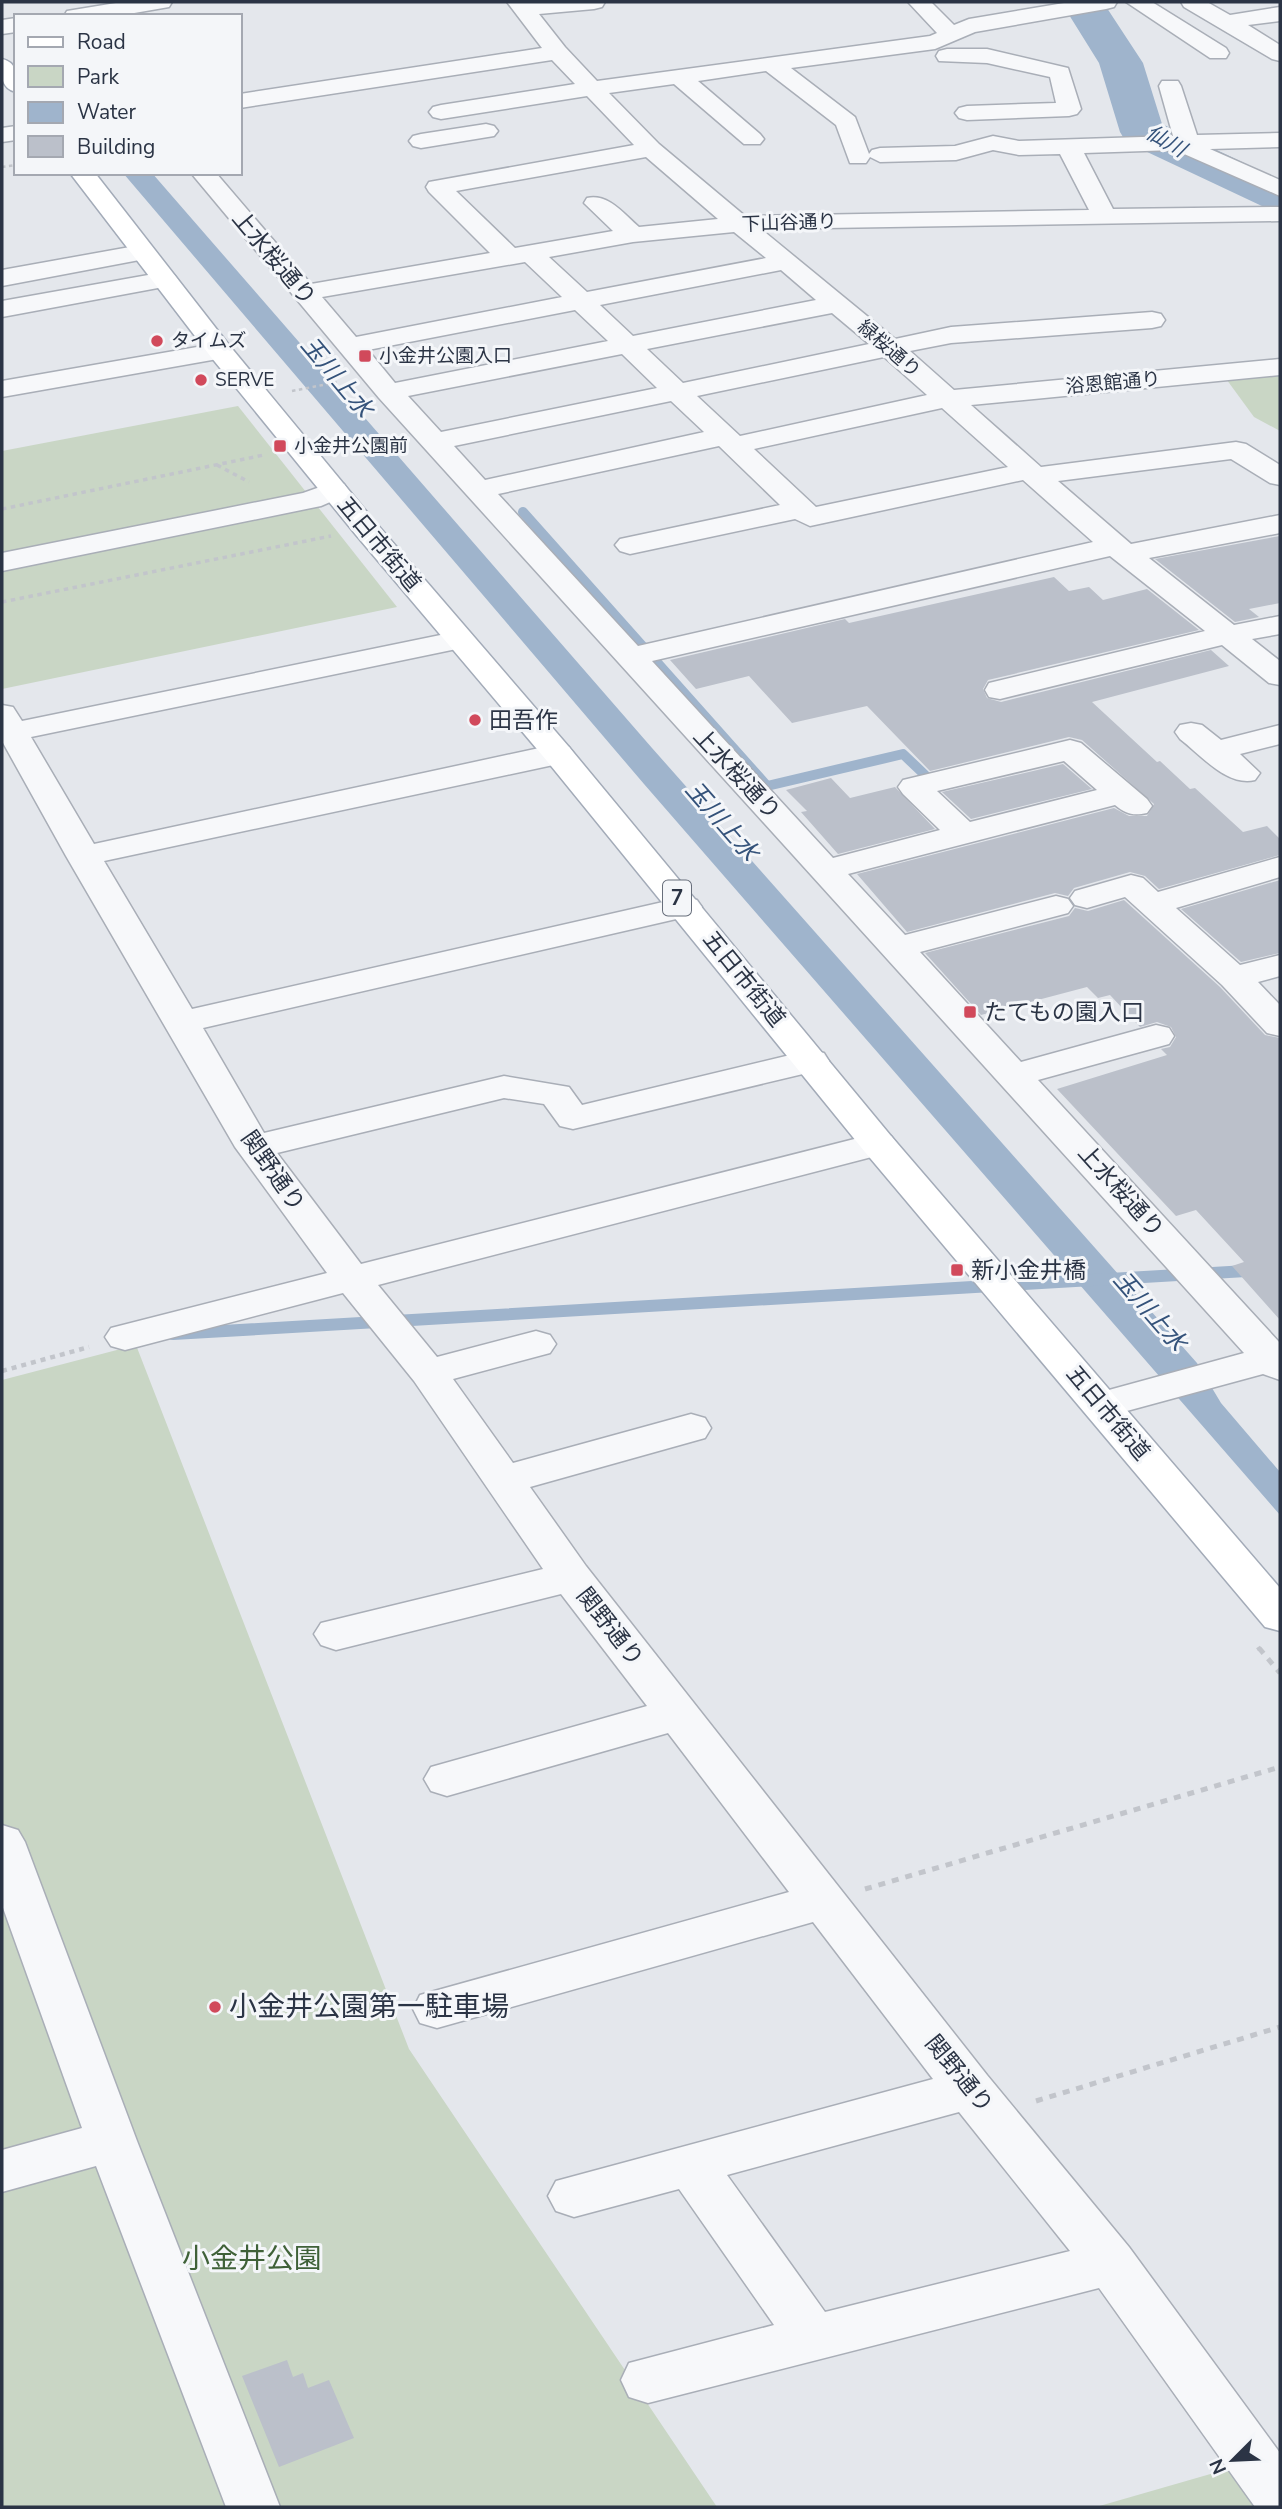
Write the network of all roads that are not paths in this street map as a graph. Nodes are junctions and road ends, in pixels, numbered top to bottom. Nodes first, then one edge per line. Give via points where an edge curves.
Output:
1 (160, 2) edge
2 (594, 2) edge
3 (919, 2) edge
4 (1137, 2) edge
5 (1192, 2) edge
6 (1098, 3) edge
7 (521, 5) edge
8 (85, 14) edge
9 (1280, 14) edge
10 (1227, 22) junction
11 (944, 44) junction
12 (1277, 50) edge
13 (558, 52) junction
14 (1218, 53) dead end
15 (772, 65) junction
16 (2, 66) edge
17 (680, 77) junction
18 (14, 82) edge
19 (1170, 86) dead end
20 (593, 88) junction
21 (242, 102) edge
22 (612, 109) junction
23 (441, 112) dead end
24 (967, 113) junction
25 (586, 114) dead end
26 (506, 127) dead end
27 (752, 138) dead end
28 (1280, 140) edge
29 (421, 141) dead end
30 (993, 143) junction
31 (1181, 143) junction
32 (1068, 146) junction
33 (651, 149) junction
34 (83, 175) edge
35 (205, 175) edge
36 (1273, 183) edge
37 (596, 203) dead end
38 (1104, 215) junction
39 (1275, 220) edge
40 (742, 224) junction
41 (633, 235) junction
42 (141, 253) junction
43 (520, 256) junction
44 (785, 262) junction
45 (2, 278) edge
46 (165, 280) junction
47 (304, 293) junction
48 (580, 301) junction
49 (837, 304) junction
50 (2, 309) edge
51 (1152, 320) dead end
52 (348, 346) junction
53 (627, 346) junction
54 (890, 348) junction
55 (220, 351) junction
56 (1280, 367) edge
57 (2, 388) edge
58 (389, 392) junction
59 (678, 392) junction
60 (945, 398) junction
61 (731, 440) junction
62 (435, 442) junction
63 (1031, 473) junction
64 (1280, 477) edge
65 (334, 490) junction
66 (478, 490) junction
67 (800, 509) junction
68 (1280, 524) edge
69 (630, 545) dead end
70 (2, 550) edge
71 (1121, 550) junction
72 (2, 562) edge
73 (1280, 625) edge
74 (1227, 635) junction
75 (460, 640) junction
76 (642, 654) junction
77 (1280, 676) edge
78 (1000, 690) dead end
79 (7, 723) edge
80 (1191, 732) dead end
81 (1280, 734) edge
82 (1216, 751) junction
83 (558, 754) junction
84 (1244, 773) dead end
85 (962, 833) junction
86 (83, 856) junction
87 (1280, 867) edge
88 (824, 870) junction
89 (1152, 904) junction
90 (685, 908) junction
91 (897, 948) junction
92 (1280, 965) edge
93 (1234, 978) junction
94 (183, 1022) junction
95 (1280, 1025) edge
96 (1156, 1036) dead end
97 (811, 1061) junction
98 (1014, 1075) junction
99 (878, 1144) junction
100 (254, 1147) junction
101 (353, 1280) junction
102 (125, 1337) road end
103 (536, 1343) dead end
104 (1269, 1361) edge
105 (428, 1372) junction
106 (1112, 1402) junction
107 (691, 1428) dead end
108 (504, 1480) junction
109 (571, 1577) junction
110 (1280, 1616) edge
111 (336, 1634) dead end
112 (678, 1714) junction
113 (447, 1779) dead end
114 (2, 1842) edge
115 (823, 1901) junction
116 (437, 2009) dead end
117 (981, 2102) junction
118 (112, 2141) junction
119 (691, 2165) junction
120 (2, 2171) edge
121 (574, 2196) dead end
122 (1111, 2263) junction
123 (812, 2337) junction
124 (648, 2380) dead end
125 (1280, 2497) edge
126 (253, 2507) edge

1 - 8 street
2 - 7 street
3 - 11 street
4 - 14 street
5 - 10 street
6 - 11 street via 969,26
7 - 13 street, 緑桜通り
9 - 10 street
10 - 12 street
11 - 15 street
11 - 24 street
11 - 24 street via 1060,73 1069,109
13 - 20 street, 緑桜通り
13 - 21 street
15 - 17 street
15 - 30 street via 847,122 869,156 956,153
16 - 18 main road
17 - 20 street
17 - 27 street
19 - 31 street
20 - 22 street, 緑桜通り
20 - 23 street
22 - 25 street
22 - 33 street, 緑桜通り
24 - 30 street via 974,132
26 - 29 street
28 - 31 street
30 - 32 street via 1019,148
31 - 32 street
31 - 36 street
32 - 38 street
33 - 40 street, 緑桜通り
33 - 43 street via 438,187
34 - 42 main road, 五日市街道 / 7
35 - 47 street, 上水桜通り
37 - 41 street
38 - 39 street, 下山谷通り
38 - 40 street, 下山谷通り
40 - 41 street, 下山谷通り
40 - 44 street, 緑桜通り
41 - 43 street, 下山谷通り
42 - 45 street
42 - 46 main road, 五日市街道 / 7
43 - 47 street, 下山谷通り
43 - 48 street
44 - 48 street
44 - 49 street, 緑桜通り
46 - 50 street
46 - 55 main road, 五日市街道 / 7
47 - 52 street, 上水桜通り
48 - 52 street
48 - 53 street
49 - 53 street
49 - 54 street, 緑桜通り
51 - 54 street via 951,335
52 - 58 street, 上水桜通り
53 - 58 street
53 - 59 street
54 - 59 street
54 - 60 street, 緑桜通り
55 - 57 street
55 - 65 main road, 五日市街道 / 7
56 - 60 street, 浴恩館通り
58 - 62 street, 上水桜通り
59 - 61 street
59 - 62 street
60 - 61 street, 浴恩館通り
60 - 63 street, 緑桜通り
61 - 66 street, 浴恩館通り
61 - 67 street
62 - 66 street, 上水桜通り
63 - 64 street via 1236,450
63 - 67 street via 810,517
63 - 71 street, 緑桜通り
65 - 70 street via 304,491
65 - 72 street via 311,500
65 - 75 main road, 五日市街道 / 7
66 - 76 street, 上水桜通り
67 - 69 street
68 - 71 street
71 - 74 street, 緑桜通り
71 - 76 street
73 - 74 street
74 - 77 street, 緑桜通り
74 - 78 street
75 - 79 street
75 - 83 main road, 五日市街道 / 7
76 - 88 street, 上水桜通り
79 - 86 street, 関野通り
80 - 82 street
81 - 82 street
82 - 84 street
83 - 86 street
83 - 90 main road, 五日市街道 / 7
85 - 85 street via 1130,799 1070,750 914,788
85 - 88 street
86 - 94 street, 関野通り
87 - 89 street
88 - 91 street, 上水桜通り
89 - 91 street via 1131,885
89 - 93 street
90 - 94 street
90 - 97 main road, 五日市街道 / 7
91 - 98 street, 上水桜通り
92 - 93 street
93 - 95 street
94 - 100 street, 関野通り
96 - 98 street
97 - 99 main road, 五日市街道 / 7
97 - 100 street via 573,1118 556,1095 503,1087
98 - 104 street, 上水桜通り
99 - 101 street
99 - 106 main road, 五日市街道 / 7
100 - 101 street, 関野通り
101 - 102 street
101 - 105 street, 関野通り
103 - 105 street
104 - 106 street
105 - 108 street, 関野通り
106 - 110 main road, 五日市街道 / 7
107 - 108 street
108 - 109 street, 関野通り
109 - 111 street
109 - 112 street, 関野通り
112 - 113 street
112 - 115 street, 関野通り
114 - 118 street
115 - 116 street
115 - 117 street, 関野通り
117 - 119 street
117 - 122 street, 関野通り
118 - 120 street
118 - 126 street
119 - 121 street
119 - 123 street
122 - 123 street
122 - 125 street, 関野通り
123 - 124 street

